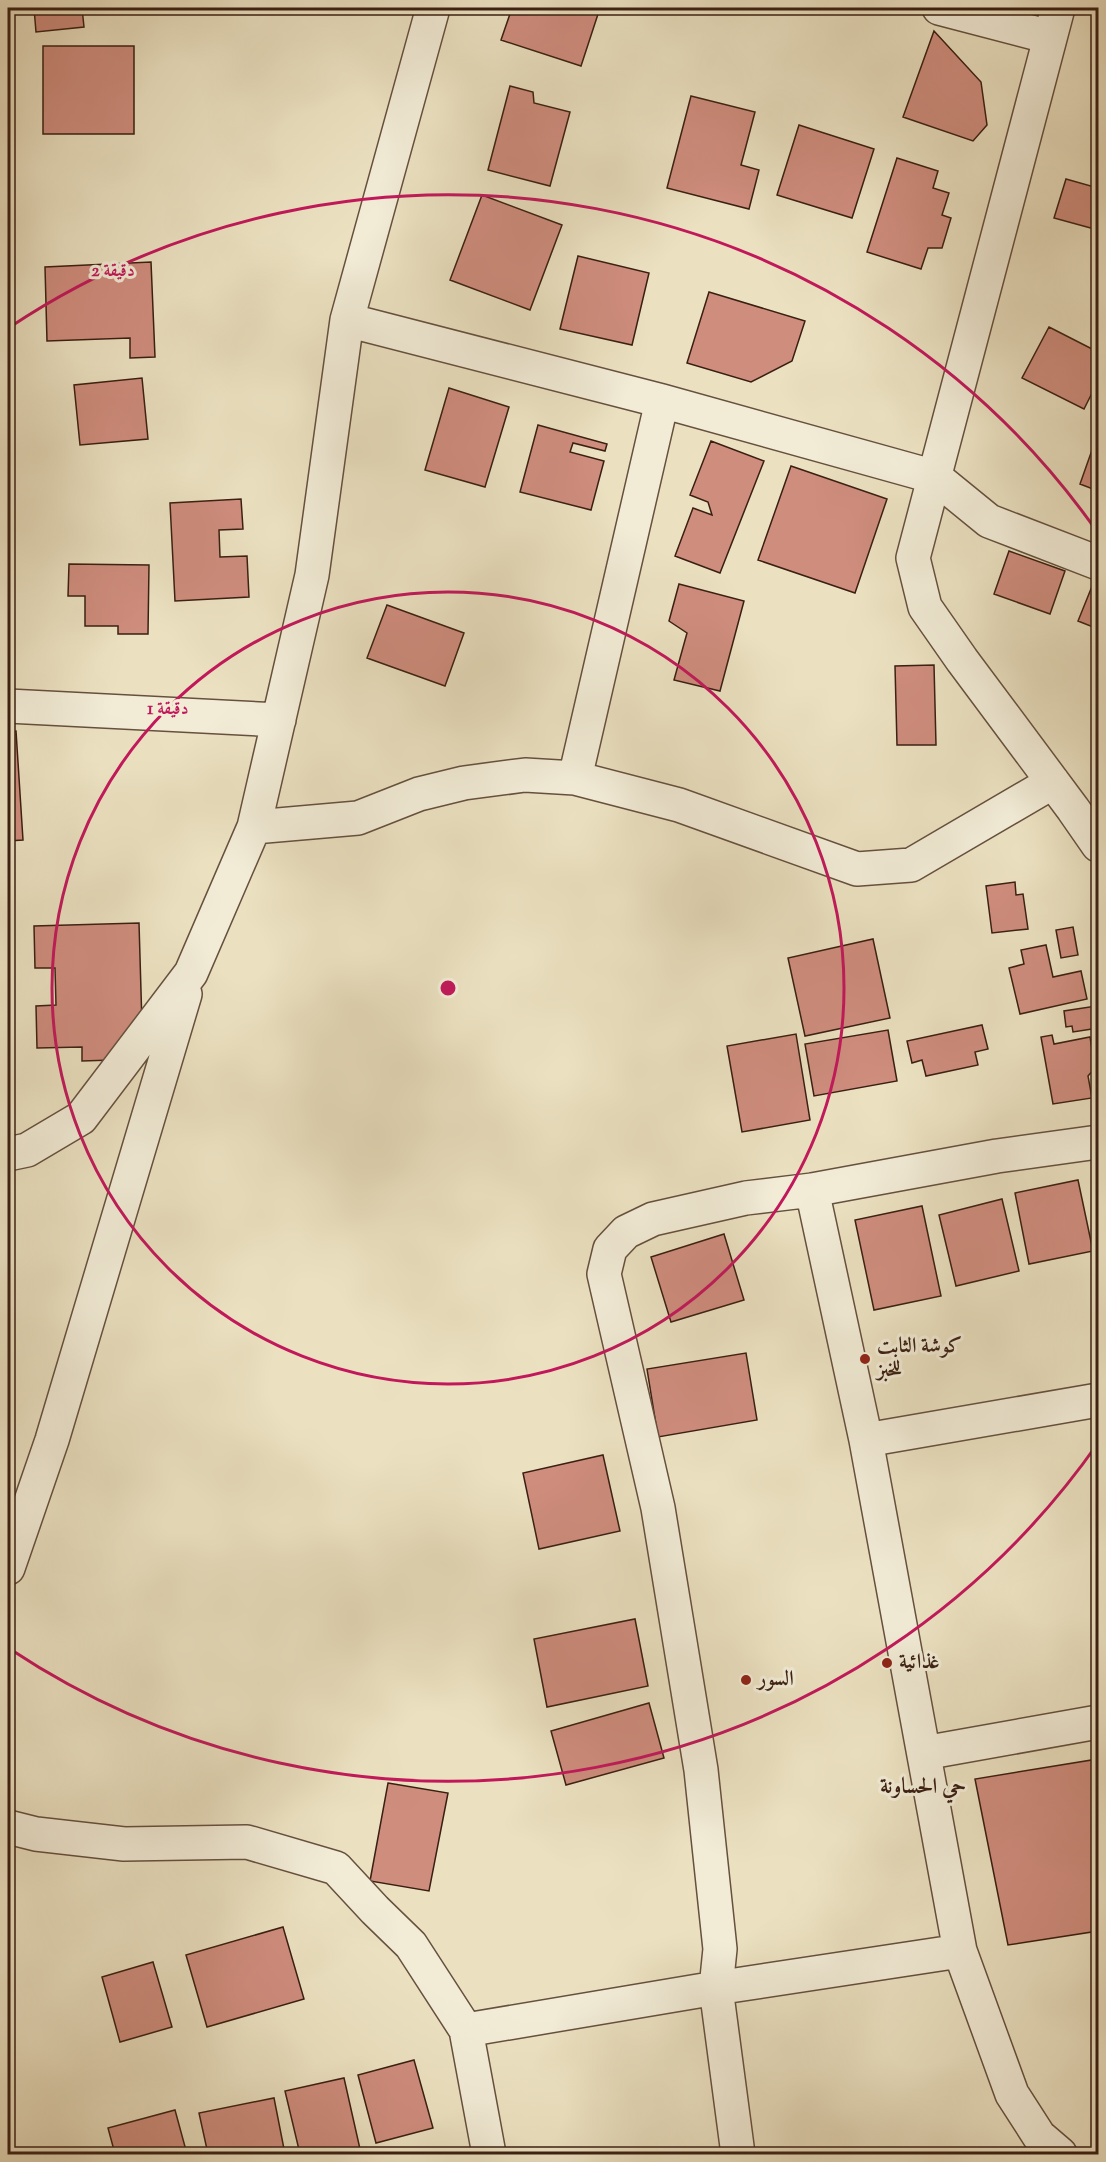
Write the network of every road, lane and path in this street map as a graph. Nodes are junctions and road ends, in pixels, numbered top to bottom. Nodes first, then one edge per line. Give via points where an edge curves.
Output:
1 (433, 8) edge
2 (939, 8) edge
3 (1054, 22) edge
4 (347, 320) junction
5 (662, 401) junction
6 (934, 477) junction
7 (1098, 563) edge
8 (8, 706) edge
9 (279, 720) junction
10 (575, 778) junction
11 (1053, 782) junction
12 (255, 827) junction
13 (1098, 845) edge
14 (191, 973) junction
15 (1098, 1142) edge
16 (8, 1154) edge
17 (812, 1190) junction
18 (1098, 1400) edge
19 (866, 1440) junction
20 (8, 1568) edge
21 (1098, 1722) edge
22 (924, 1752) junction
23 (8, 1827) edge
24 (960, 1951) junction
25 (716, 1988) junction
26 (466, 2031) junction
27 (489, 2154) edge
28 (738, 2154) edge
29 (1060, 2154) edge

1 - 4 street
2 - 3 street
3 - 6 street
4 - 5 street
4 - 9 street via 312,575
5 - 6 street
5 - 10 street
6 - 7 street via 989,520
6 - 11 street via 913,558 925,607
8 - 9 street
9 - 12 street
10 - 11 street via 679,806 857,869 911,865
10 - 12 street via 525,775 464,783 419,794 358,818
11 - 13 street
12 - 14 street
14 - 16 street via 81,1118 27,1150
14 - 20 street via 52,1440
15 - 17 street
17 - 19 street
17 - 25 street via 746,1198 652,1219 626,1232 610,1249 604,1274 658,1509 701,1770 720,1949
18 - 19 street
19 - 22 street
21 - 22 street
22 - 24 street
23 - 26 street via 124,1844 247,1842 336,1868 411,1945
24 - 25 street
24 - 29 street via 1012,2094 1039,2136
25 - 26 street
25 - 28 street
26 - 27 street

